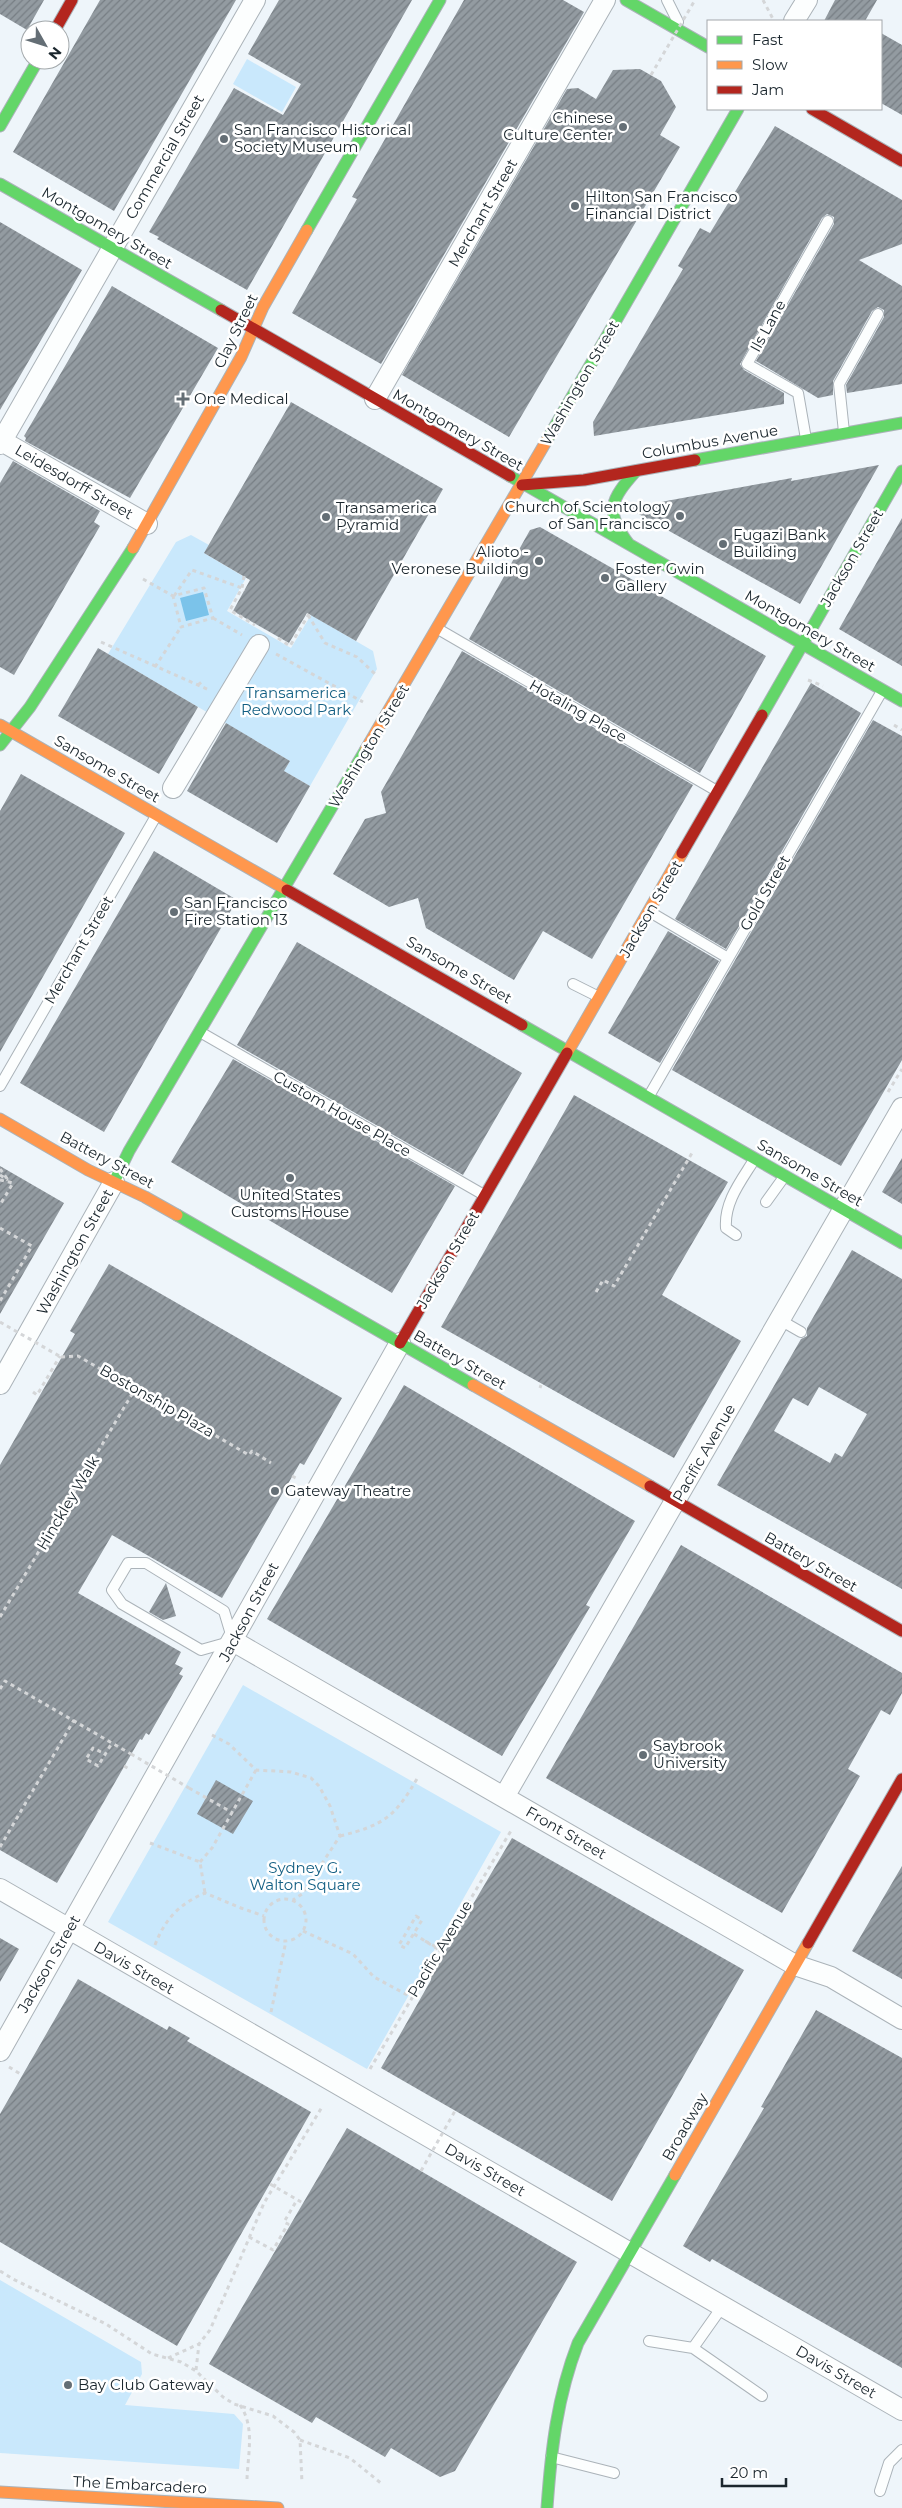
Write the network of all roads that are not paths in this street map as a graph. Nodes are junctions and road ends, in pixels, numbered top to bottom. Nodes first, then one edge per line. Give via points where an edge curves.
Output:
1 (255, 0) edge
2 (440, 0) edge
3 (605, 0) edge
4 (626, 0) edge
5 (668, 0) edge
6 (807, 0) edge
7 (66, 5) edge
8 (59, 20) edge
9 (795, 20) edge
10 (683, 33) junction
11 (707, 46) edge
12 (32, 70) edge
13 (737, 110) edge
14 (814, 110) edge
15 (0, 126) edge
16 (902, 161) edge
17 (0, 184) edge
18 (828, 221) dead end
19 (113, 248) junction
20 (878, 314) dead end
21 (254, 329) junction
22 (375, 400) junction
23 (902, 423) edge
24 (844, 433) junction
25 (806, 440) junction
26 (1, 441) edge
27 (636, 471) junction
28 (902, 471) edge
29 (522, 485) junction
30 (147, 524) junction
31 (629, 545) junction
32 (438, 629) junction
33 (265, 636) road end
34 (803, 644) junction
35 (883, 690) junction
36 (902, 701) edge
37 (0, 725) edge
38 (11, 731) junction
39 (0, 745) edge
40 (172, 788) dead end
41 (718, 792) junction
42 (157, 814) junction
43 (284, 887) junction
44 (649, 912) junction
45 (728, 958) junction
46 (573, 984) dead end
47 (600, 998) junction
48 (199, 1032) junction
49 (568, 1051) junction
50 (0, 1086) edge
51 (648, 1097) junction
52 (902, 1108) edge
53 (0, 1119) edge
54 (755, 1159) junction
55 (785, 1176) junction
56 (114, 1182) junction
57 (485, 1195) junction
58 (766, 1202) dead end
59 (843, 1210) junction
60 (736, 1235) dead end
61 (902, 1243) edge
62 (780, 1320) junction
63 (801, 1332) dead end
64 (400, 1343) junction
65 (0, 1384) edge
66 (676, 1502) junction
67 (902, 1631) edge
68 (233, 1641) junction
69 (902, 1779) edge
70 (504, 1797) junction
71 (0, 1889) edge
72 (69, 1929) junction
73 (795, 1965) junction
74 (902, 2019) edge
75 (0, 2051) edge
76 (629, 2253) junction
77 (722, 2306) junction
78 (648, 2341) dead end
79 (693, 2348) junction
80 (762, 2396) dead end
81 (902, 2410) edge
82 (902, 2450) edge
83 (550, 2457) junction
84 (614, 2473) dead end
85 (880, 2491) dead end
86 (0, 2492) edge
87 (278, 2508) edge
88 (547, 2508) edge

1 - 19 street, Commercial Street
2 - 21 street, Clay Street via 263,307
3 - 22 street, Merchant Street
4 - 10 street
5 - 10 lane
6 - 9 street
7 - 8 street
10 - 11 street
12 - 15 street
13 - 29 street, Washington Street
14 - 16 street
17 - 19 street, Montgomery Street
18 - 25 lane, Ils Lane via 747,364 798,393
19 - 21 street, Montgomery Street
19 - 26 street, Commercial Street
20 - 24 lane via 839,384
21 - 22 street, Montgomery Street
21 - 30 street, Clay Street via 217,402
22 - 29 street, Montgomery Street
23 - 24 street, Columbus Avenue
24 - 25 street, Columbus Avenue
25 - 27 street, Columbus Avenue
26 - 30 street, Leidesdorff Street
27 - 29 street, Columbus Avenue via 584,480
27 - 31 street via 610,510 614,524
28 - 34 street, Jackson Street
29 - 31 street, Montgomery Street
29 - 32 street, Washington Street
30 - 38 street, Clay Street via 30,707
31 - 34 street, Montgomery Street
32 - 41 lane, Hotaling Place
32 - 43 street, Washington Street
33 - 40 street
34 - 35 street, Montgomery Street
34 - 41 street, Jackson Street
35 - 36 street, Montgomery Street
35 - 45 lane, Gold Street
37 - 38 street, Sansome Street
38 - 39 street, Clay Street
38 - 42 street, Sansome Street
41 - 44 street, Jackson Street
42 - 43 street, Sansome Street
42 - 50 lane, Merchant Street
43 - 48 street, Washington Street
43 - 49 street, Sansome Street
44 - 45 lane
44 - 47 street, Jackson Street
45 - 51 lane, Gold Street
46 - 47 lane
47 - 49 street, Jackson Street
48 - 56 street, Washington Street
48 - 57 lane, Custom House Place
49 - 51 street, Sansome Street
49 - 57 street, Jackson Street
51 - 54 street, Sansome Street
52 - 59 street, Pacific Avenue
53 - 56 street, Battery Street
54 - 55 street, Sansome Street
54 - 60 lane via 728,1204 726,1228
55 - 58 lane
55 - 59 street, Sansome Street
56 - 64 street, Battery Street
56 - 65 street, Washington Street
57 - 64 street, Jackson Street
59 - 61 street, Sansome Street
59 - 62 street, Pacific Avenue
62 - 63 lane
62 - 66 street, Pacific Avenue
64 - 66 street, Battery Street
64 - 68 street, Jackson Street
66 - 67 street, Battery Street
66 - 70 street, Pacific Avenue
68 - 68 lane via 224,1611 146,1563 128,1563 112,1590 122,1604 201,1650
68 - 70 street, Front Street
68 - 72 street, Jackson Street
69 - 73 street, Broadway
70 - 73 street, Front Street
71 - 72 street, Davis Street
72 - 75 street, Jackson Street
72 - 76 street, Davis Street
73 - 74 street, Front Street via 830,1977
73 - 76 street, Broadway
76 - 77 street, Davis Street
76 - 83 street, Broadway via 568,2366 555,2413
77 - 79 lane
77 - 81 street, Davis Street
78 - 79 lane
79 - 80 lane
82 - 85 lane via 889,2463
83 - 84 lane
83 - 88 street, Broadway
86 - 87 street, The Embarcadero

